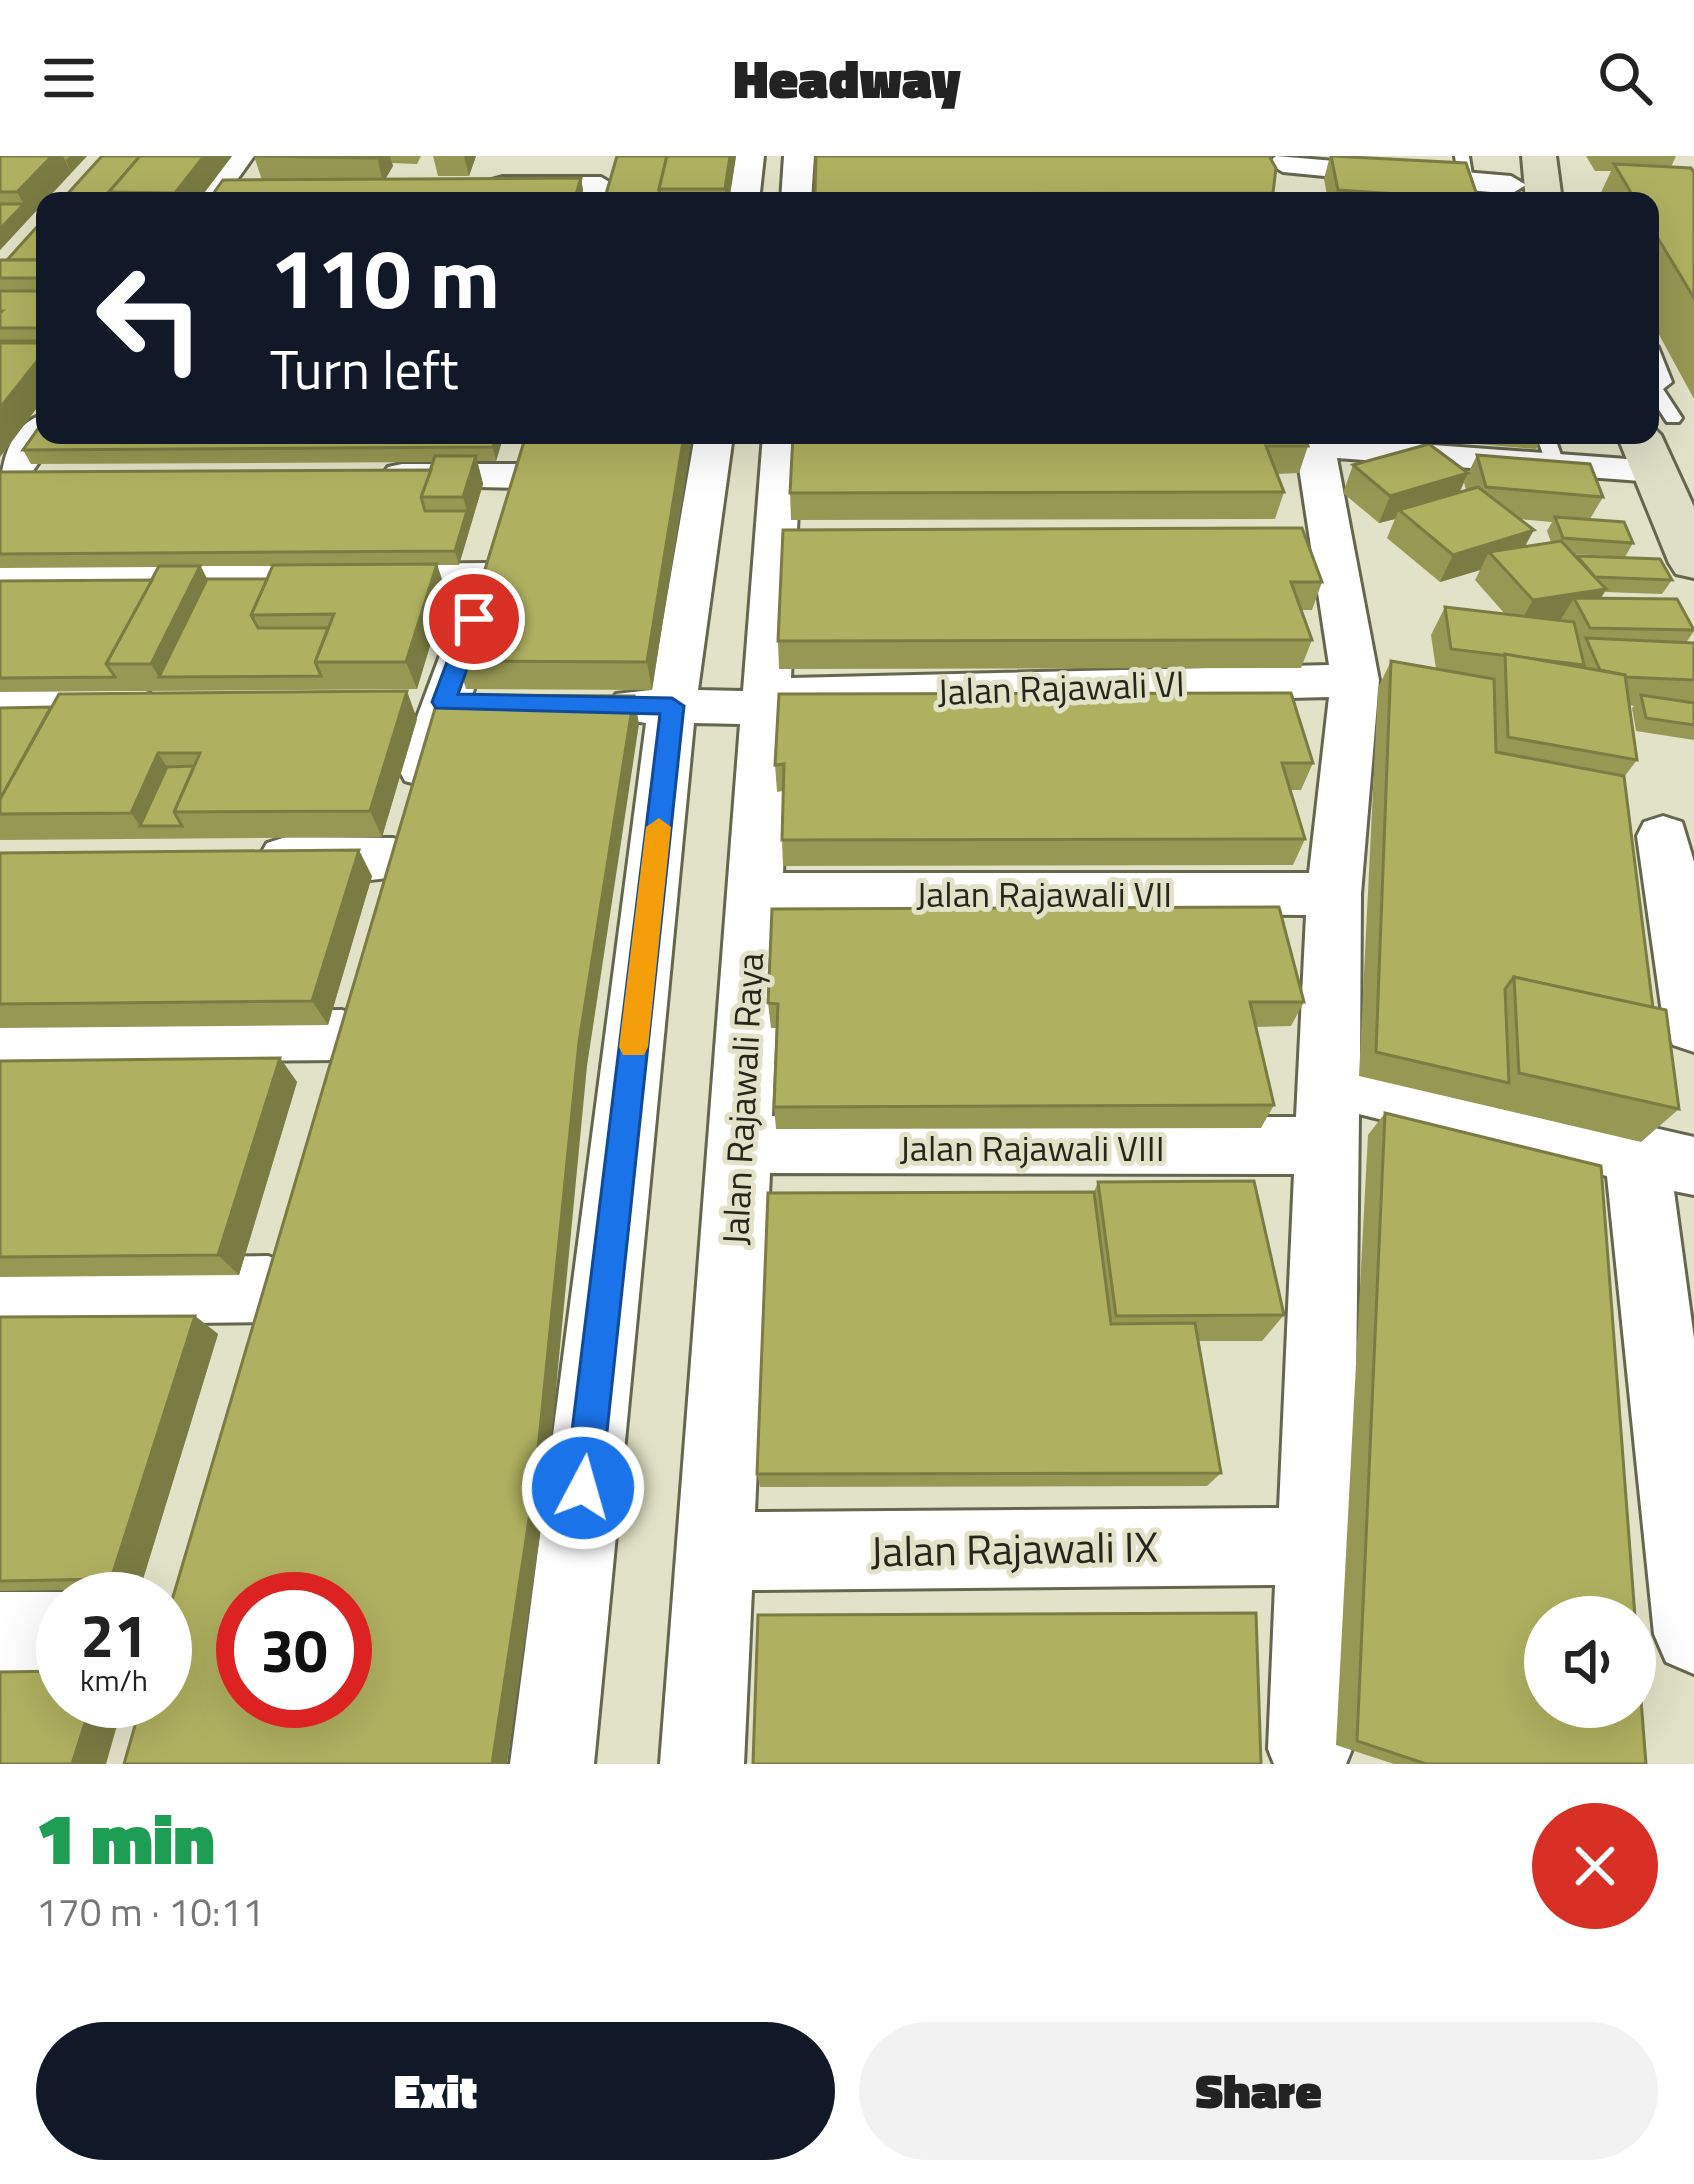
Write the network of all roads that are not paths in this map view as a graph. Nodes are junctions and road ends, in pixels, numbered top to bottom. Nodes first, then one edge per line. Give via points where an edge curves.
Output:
1 (239, 156) edge
2 (749, 156) edge
3 (799, 156) edge
4 (1539, 156) edge
5 (1273, 159) edge
6 (1465, 179) edge
7 (602, 181) edge
8 (1511, 181) edge
9 (265, 187) edge
10 (481, 187) edge
11 (213, 192) edge
12 (227, 192) edge
13 (746, 192) edge
14 (797, 192) edge
15 (1297, 192) edge
16 (1543, 192) edge
17 (36, 439) edge
18 (712, 444) edge
19 (783, 444) edge
20 (1314, 444) edge
21 (1432, 444) edge
22 (1634, 444) edge
23 (1550, 448) edge
24 (523, 455) edge
25 (356, 476) edge
26 (55, 477) edge
27 (4, 483) edge
28 (1694, 563) edge
29 (489, 577) junction
30 (0, 581) edge
31 (1355, 680) junction
32 (767, 702) junction
33 (187, 704) edge
34 (0, 705) edge
35 (581, 705) edge
36 (672, 706) junction
37 (1663, 836) dead end
38 (231, 857) edge
39 (1334, 894) junction
40 (754, 896) junction
41 (1694, 1027) edge
42 (0, 1038) edge
43 (1328, 1079) junction
44 (324, 1098) edge
45 (740, 1144) junction
46 (1325, 1146) junction
47 (1665, 1160) edge
48 (268, 1290) edge
49 (0, 1292) edge
50 (1313, 1546) junction
51 (715, 1557) junction
52 (0, 1632) edge
53 (36, 1632) edge
54 (1694, 1634) edge
55 (1310, 1749) dead end
56 (552, 1764) edge
57 (702, 1764) edge

1 - 11 street
2 - 13 street
3 - 14 street
4 - 16 main road
5 - 6 street
5 - 15 street via 1293,169
6 - 8 street
7 - 10 street
9 - 12 street
17 - 27 street
18 - 36 street
19 - 32 street, Jalan Rajawali Raya via 799,539
20 - 31 street via 1306,543
21 - 23 street
22 - 23 street
22 - 28 main road
24 - 25 street
24 - 29 street
26 - 27 street
29 - 30 street
29 - 38 street via 387,880
31 - 32 street, Jalan Rajawali VI
31 - 39 street
32 - 36 street, Jalan Rajawali VI
32 - 40 street, Jalan Rajawali Raya
33 - 34 street
35 - 36 street, Jalan Rajawali VI
36 - 56 street
37 - 41 street
39 - 40 street, Jalan Rajawali VII
39 - 43 street
40 - 45 street, Jalan Rajawali Raya
42 - 44 street via 349,1013
43 - 46 street
43 - 47 street
45 - 46 street, Jalan Rajawali VIII
45 - 51 street, Jalan Rajawali Raya
46 - 50 street
47 - 54 street
48 - 49 street
50 - 51 street, Jalan Rajawali IX
50 - 55 street
51 - 57 street, Jalan Rajawali Raya
52 - 53 street

